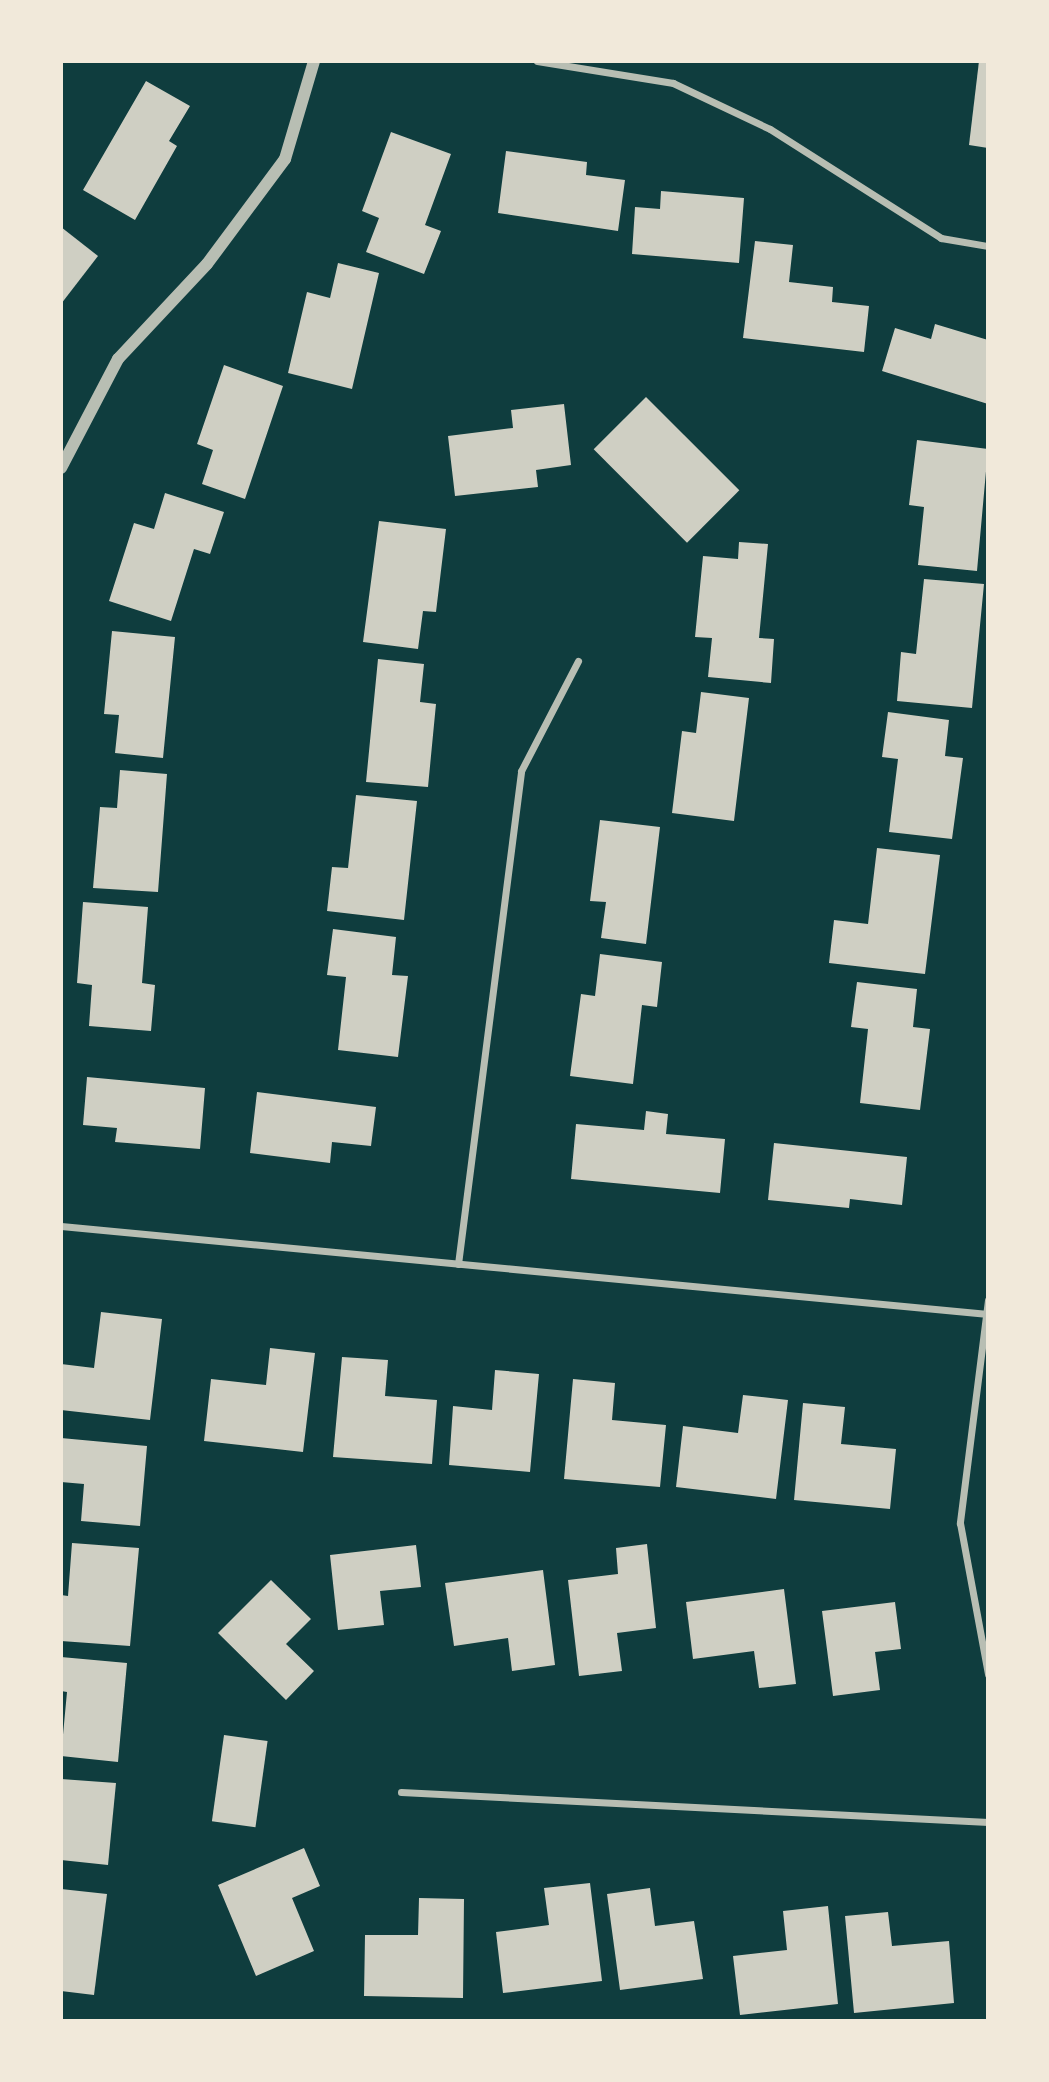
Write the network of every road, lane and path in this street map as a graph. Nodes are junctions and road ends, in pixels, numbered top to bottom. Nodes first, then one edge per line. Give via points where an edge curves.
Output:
1 (314, 61) edge
2 (537, 61) edge
3 (988, 246) edge
4 (61, 468) edge
5 (578, 661) dead end
6 (61, 1226) edge
7 (458, 1264) junction
8 (988, 1300) edge
9 (987, 1314) edge
10 (988, 1674) edge
11 (401, 1791) dead end
12 (988, 1822) edge

1 - 4 street via 285,159 207,264 118,359
2 - 3 street via 673,83 770,129 941,238
5 - 7 street via 521,771
6 - 7 street
7 - 9 street
8 - 9 street
9 - 10 street via 960,1523
11 - 12 street

